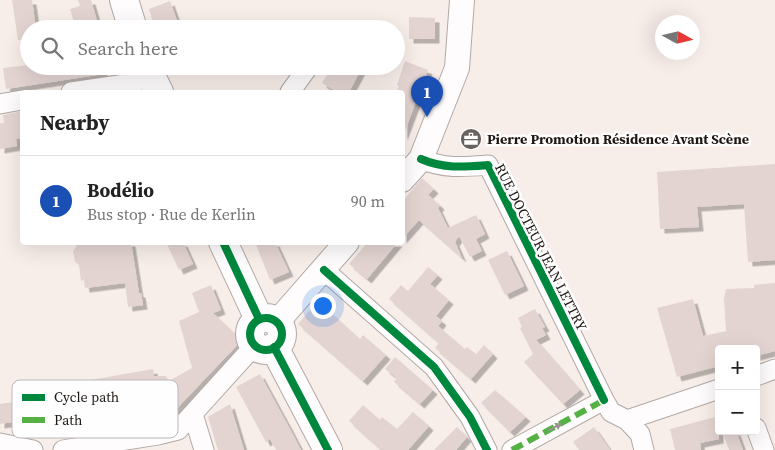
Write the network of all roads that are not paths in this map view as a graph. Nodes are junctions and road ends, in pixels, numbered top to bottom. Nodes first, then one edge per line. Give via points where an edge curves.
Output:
1 (124, 0) edge
2 (462, 0) edge
3 (131, 20) edge
4 (302, 75) edge
5 (152, 78) edge
6 (85, 90) edge
7 (291, 90) edge
8 (20, 100) edge
9 (0, 104) edge
10 (421, 159) junction
11 (405, 177) edge
12 (224, 245) edge
13 (345, 245) edge
14 (324, 270) junction
15 (266, 333) junction
16 (716, 390) edge
17 (604, 400) junction
18 (193, 414) junction
19 (627, 420) junction
20 (178, 430) edge
21 (759, 435) edge
22 (139, 438) edge
23 (0, 443) edge
24 (33, 450) edge
25 (63, 450) edge
26 (204, 450) edge
27 (328, 450) edge
28 (487, 450) edge
29 (512, 450) edge
30 (644, 450) edge
31 (764, 450) edge

1 - 3 main road
2 - 10 street via 457,68
4 - 7 street
5 - 6 street
8 - 9 street
10 - 11 street
10 - 17 street, RUE DOCTEUR JEAN LETTRY via 456,168 488,164
12 - 15 main road
13 - 14 street
14 - 15 street
14 - 28 street via 434,367 470,417
15 - 18 street
15 - 27 main road
16 - 19 street
17 - 19 street, RUE DOCTEUR JEAN LETTRY via 611,412
29 -> 17 street
18 - 20 street
18 - 26 street
19 - 30 street, RUE DOCTEUR JEAN LETTRY via 640,434
21 - 31 street
22 - 25 street
23 - 24 street

